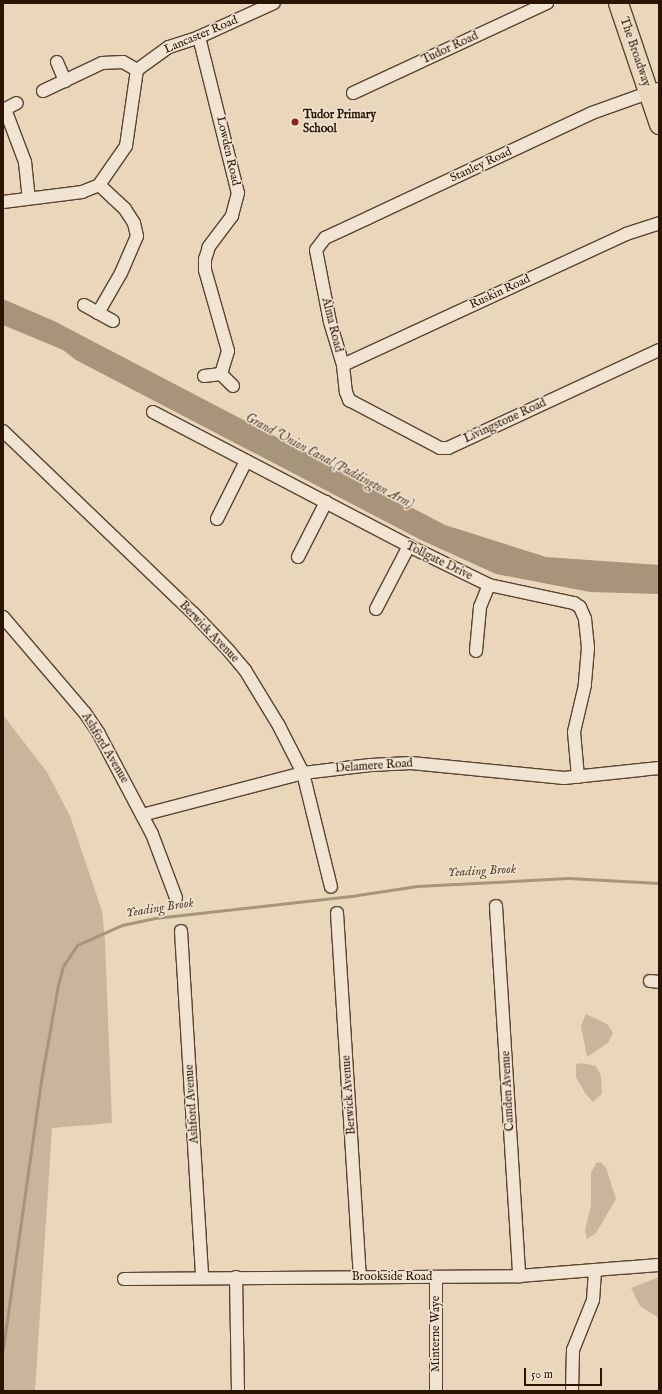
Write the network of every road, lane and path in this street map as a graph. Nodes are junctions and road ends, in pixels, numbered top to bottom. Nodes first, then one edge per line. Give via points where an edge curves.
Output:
1 (274, 3) edge
2 (547, 3) edge
3 (618, 3) edge
4 (198, 37) junction
5 (57, 62) dead end
6 (137, 70) junction
7 (65, 81) junction
8 (43, 91) dead end
9 (654, 91) edge
10 (353, 93) dead end
11 (16, 103) dead end
12 (4, 110) edge
13 (659, 124) edge
14 (99, 185) junction
15 (29, 198) junction
16 (3, 202) edge
17 (659, 223) edge
18 (317, 246) joint
19 (84, 305) dead end
20 (98, 313) junction
21 (113, 321) dead end
22 (659, 350) edge
23 (343, 366) junction
24 (221, 374) junction
25 (204, 376) dead end
26 (233, 386) dead end
27 (352, 403) joint
28 (153, 412) dead end
29 (3, 431) edge
30 (246, 461) junction
31 (326, 502) junction
32 (217, 519) dead end
33 (409, 546) junction
34 (298, 557) dead end
35 (489, 585) junction
36 (376, 609) dead end
37 (3, 617) edge
38 (476, 651) dead end
39 (659, 768) edge
40 (303, 773) junction
41 (578, 777) junction
42 (142, 815) junction
43 (331, 887) dead end
44 (176, 898) dead end
45 (496, 906) dead end
46 (337, 913) dead end
47 (181, 931) dead end
48 (659, 1265) edge
49 (595, 1270) junction
50 (518, 1276) junction
51 (202, 1277) junction
52 (236, 1277) junction
53 (360, 1277) junction
54 (436, 1277) junction
55 (124, 1278) dead end
56 (238, 1391) edge
57 (436, 1391) edge
58 (572, 1391) edge

1 - 4 street, Lancaster Road
2 - 10 street, Tudor Road
3 - 9 main road, The Broadway
4 - 6 street, Lancaster Road via 169,47
4 - 24 street, Lowden Road via 238,193 232,216 209,247 205,263 228,351
5 - 7 street
6 - 7 street via 123,62 102,63
6 - 14 street via 126,146
7 - 8 street
9 - 13 main road, The Broadway
9 - 18 street, Stanley Road via 557,129 325,238
11 - 12 street
12 - 15 street via 25,162
14 - 15 street via 82,192
14 - 20 street via 125,209 137,236
15 - 16 street
17 - 23 street, Ruskin Road via 626,234
18 - 23 street, Alma Road via 330,322
19 - 20 street
20 - 21 street
22 - 27 street, Livingstone Road via 448,448 440,448
23 - 27 street, Alma Road via 346,392
24 - 25 street
24 - 26 street
28 - 30 street, Tollgate Drive
29 - 40 street, Berwick Avenue via 229,651 275,720
30 - 31 street, Tollgate Drive
30 - 32 street
31 - 33 street, Tollgate Drive
31 - 34 street
33 - 35 street, Tollgate Drive
33 - 36 street
35 - 38 street via 480,607
35 - 41 street, Tollgate Drive via 574,603 582,609 588,648 585,685 574,732
37 - 42 street, Ashford Avenue via 85,713 110,752
39 - 41 street, Delamere Road
40 - 41 street, Delamere Road via 412,763 550,777
40 - 42 street, Delamere Road
40 - 43 street, Berwick Avenue
42 - 44 street, Ashford Avenue via 161,854
45 - 50 street, Camden Avenue
46 - 53 street, Berwick Avenue
47 - 51 street, Ashford Avenue
48 - 49 street, Brookside Road
49 - 50 street, Brookside Road
49 - 58 street via 593,1300 573,1350
50 - 54 street, Brookside Road
51 - 52 street, Brookside Road
51 - 55 street, Brookside Road
52 - 53 street, Brookside Road
52 - 56 street
53 - 54 street, Brookside Road
54 - 57 street, Minterne Waye

